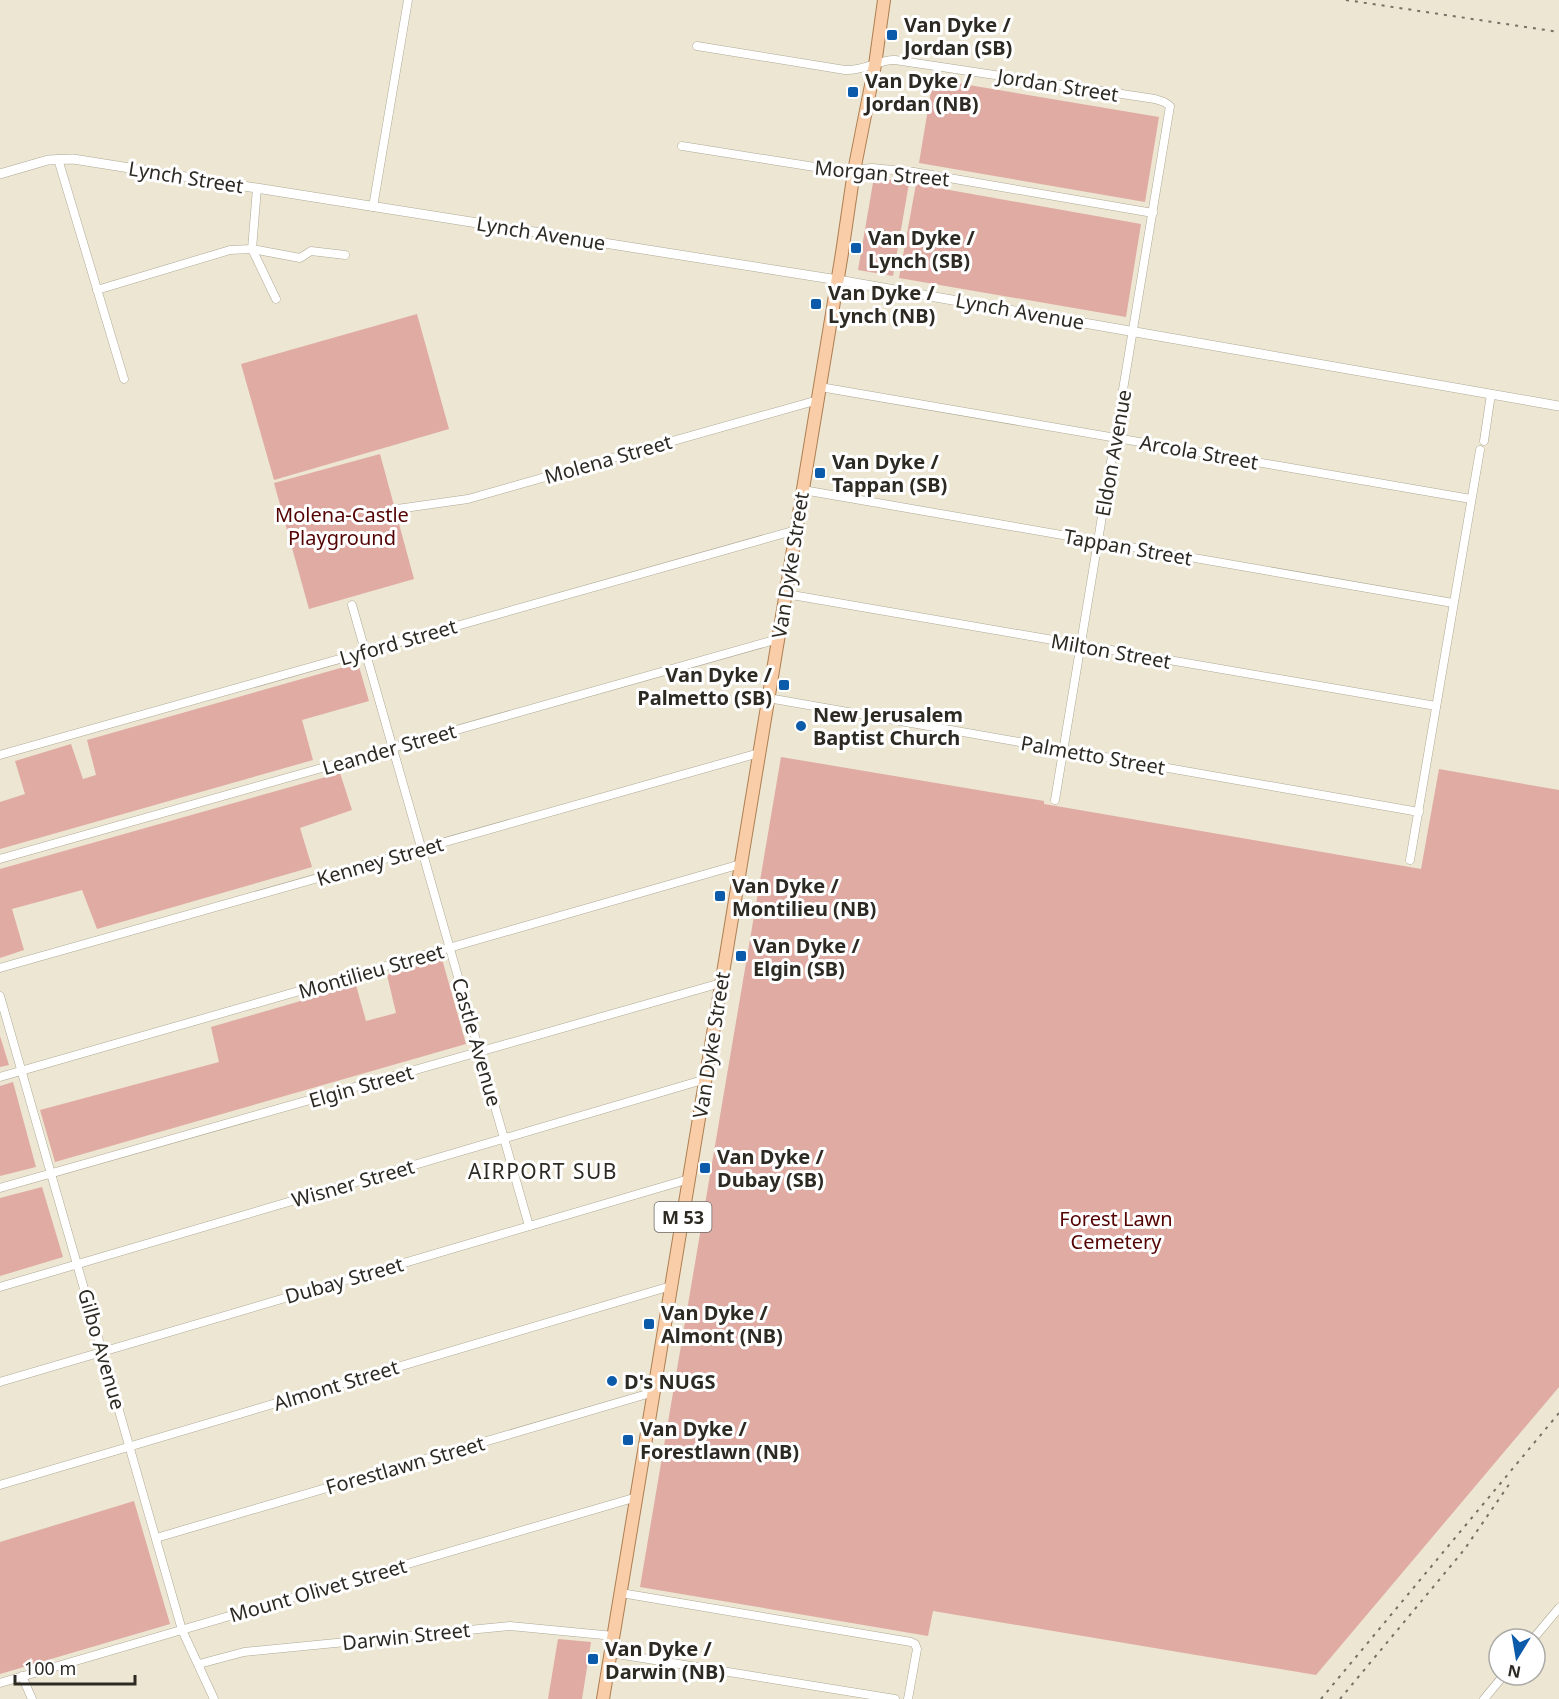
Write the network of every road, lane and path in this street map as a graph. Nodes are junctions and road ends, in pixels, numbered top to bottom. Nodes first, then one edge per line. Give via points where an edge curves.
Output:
1 (408, 0) edge
2 (884, 0) edge
3 (697, 46) dead end
4 (875, 65) junction
5 (1170, 106) joint
6 (682, 146) dead end
7 (58, 159) junction
8 (854, 171) junction
9 (0, 174) edge
10 (257, 188) junction
11 (373, 207) junction
12 (1153, 213) junction
13 (252, 249) junction
14 (345, 255) dead end
15 (838, 280) junction
16 (97, 290) junction
17 (276, 298) dead end
18 (1133, 331) junction
19 (124, 379) dead end
20 (820, 387) junction
21 (1491, 394) junction
22 (818, 400) junction
23 (1559, 406) edge
24 (1115, 438) junction
25 (1484, 441) dead end
26 (1480, 450) dead end
27 (803, 490) junction
28 (1471, 499) junction
29 (397, 509) dead end
30 (796, 530) junction
31 (1098, 542) junction
32 (786, 594) junction
33 (1453, 603) junction
34 (352, 605) dead end
35 (778, 639) junction
36 (1079, 645) junction
37 (366, 651) junction
38 (768, 698) junction
39 (1436, 706) junction
40 (393, 748) junction
41 (1062, 750) junction
42 (759, 753) junction
43 (0, 755) edge
44 (1054, 800) dead end
45 (1419, 812) junction
46 (422, 849) junction
47 (0, 860) edge
48 (1410, 860) dead end
49 (741, 864) junction
50 (450, 948) junction
51 (0, 968) edge
52 (721, 983) junction
53 (0, 996) edge
54 (480, 1052) junction
55 (22, 1071) junction
56 (0, 1077) edge
57 (706, 1079) junction
58 (504, 1138) junction
59 (51, 1174) junction
60 (689, 1179) junction
61 (0, 1188) edge
62 (529, 1226) junction
63 (77, 1264) junction
64 (671, 1286) junction
65 (0, 1287) edge
66 (102, 1352) junction
67 (0, 1382) edge
68 (654, 1392) junction
69 (130, 1446) junction
70 (0, 1485) edge
71 (636, 1497) junction
72 (156, 1538) junction
73 (621, 1593) junction
74 (1559, 1608) edge
75 (1543, 1627) edge
76 (183, 1630) junction
77 (614, 1636) junction
78 (611, 1653) junction
79 (199, 1664) junction
80 (22, 1676) junction
81 (0, 1683) edge
82 (1494, 1687) edge
83 (32, 1699) edge
84 (214, 1699) edge
85 (603, 1699) edge
86 (895, 1699) edge
87 (908, 1699) edge
88 (1484, 1699) edge

1 - 11 street
2 - 4 main road, Van Dyke Street / M 53
3 - 4 street, Jordan Street via 845,70
4 - 5 street, Jordan Street via 889,60 923,64 1155,99
4 - 8 main road, Van Dyke Street / M 53
5 - 12 street, Eldon Avenue
6 - 8 street, Morgan Street
7 - 9 street, Lynch Street
7 - 10 street, Lynch Street
7 - 16 street
8 - 12 street, Morgan Street via 872,168 914,172
8 - 15 main road, Van Dyke Street / M 53
10 - 11 street, Lynch Street
10 - 13 street
11 - 15 street, Lynch Avenue
12 - 18 street, Eldon Avenue
13 - 14 street via 300,258 311,251
13 - 16 street via 231,250
13 - 17 street
15 - 18 street, Lynch Avenue
15 - 20 main road, Van Dyke Street / M 53
16 - 19 street
18 - 21 street, Lynch Avenue
18 - 24 street, Eldon Avenue
20 - 22 main road, Van Dyke Street / M 53
20 - 24 street, Arcola Street
21 - 23 street, Lynch Avenue
21 - 25 street
22 - 27 main road, Van Dyke Street / M 53
22 - 29 street, Molena Street via 468,499
24 - 28 street, Arcola Street
24 - 31 street, Eldon Avenue
26 - 28 street
27 - 30 main road, Van Dyke Street / M 53
27 - 31 street, Tappan Street
28 - 33 street
30 - 32 main road, Van Dyke Street / M 53
30 - 37 street, Lyford Street
31 - 33 street, Tappan Street
31 - 36 street, Eldon Avenue
32 - 35 main road, Van Dyke Street / M 53
32 - 36 street, Milton Street
33 - 39 street
34 - 37 street, Castle Avenue
35 - 38 main road, Van Dyke Street / M 53
35 - 40 street, Leander Street
36 - 39 street, Milton Street
36 - 41 street, Eldon Avenue
37 - 40 street, Castle Avenue
37 - 43 street, Lyford Street
38 - 41 street, Palmetto Street
38 - 42 main road, Van Dyke Street / M 53
39 - 45 street
40 - 46 street, Castle Avenue
40 - 47 street, Leander Street
41 - 44 street, Eldon Avenue
41 - 45 street, Palmetto Street
42 - 46 street, Kenney Street
42 - 49 main road, Van Dyke Street / M 53
45 - 48 street
46 - 50 street, Castle Avenue
46 - 51 street, Kenney Street
49 - 50 street, Montilieu Street
49 - 52 main road, Van Dyke Street / M 53
50 - 54 street, Castle Avenue
50 - 55 street, Montilieu Street
52 - 54 street, Elgin Street
52 - 57 main road, Van Dyke Street / M 53
53 - 55 street, Gilbo Avenue
54 - 58 street, Castle Avenue
54 - 59 street, Elgin Street
55 - 56 street, Montilieu Street
55 - 59 street, Gilbo Avenue
57 - 58 street, Wisner Street
57 - 60 main road, Van Dyke Street / M 53
58 - 62 street, Castle Avenue
58 - 63 street, Wisner Street
59 - 61 street, Elgin Street
59 - 63 street, Gilbo Avenue
60 - 62 street, Dubay Street
60 - 64 main road, Van Dyke Street / M 53
62 - 66 street, Dubay Street
63 - 65 street, Wisner Street
63 - 66 street, Gilbo Avenue
64 - 68 main road, Van Dyke Street / M 53
64 - 69 street, Almont Street
66 - 67 street, Dubay Street
66 - 69 street, Gilbo Avenue
68 - 71 main road, Van Dyke Street / M 53
68 - 72 street, Forestlawn Street
69 - 70 street, Almont Street
69 - 72 street, Gilbo Avenue
71 - 73 main road, Van Dyke Street / M 53
71 - 76 street, Mount Olivet Street
72 - 76 street, Gilbo Avenue
73 - 77 main road, Van Dyke Street / M 53
73 - 87 street via 911,1642 917,1649
74 - 75 street
76 - 79 street, Gilbo Avenue
76 - 80 street, Mount Olivet Street
77 - 78 main road, Van Dyke Street / M 53
77 - 79 street, Darwin Street via 510,1626 244,1652
78 - 85 main road, Van Dyke Street / M 53
78 - 86 street
79 - 84 street, Gilbo Avenue
80 - 81 street, Mount Olivet Street
80 - 83 street
82 - 88 street

